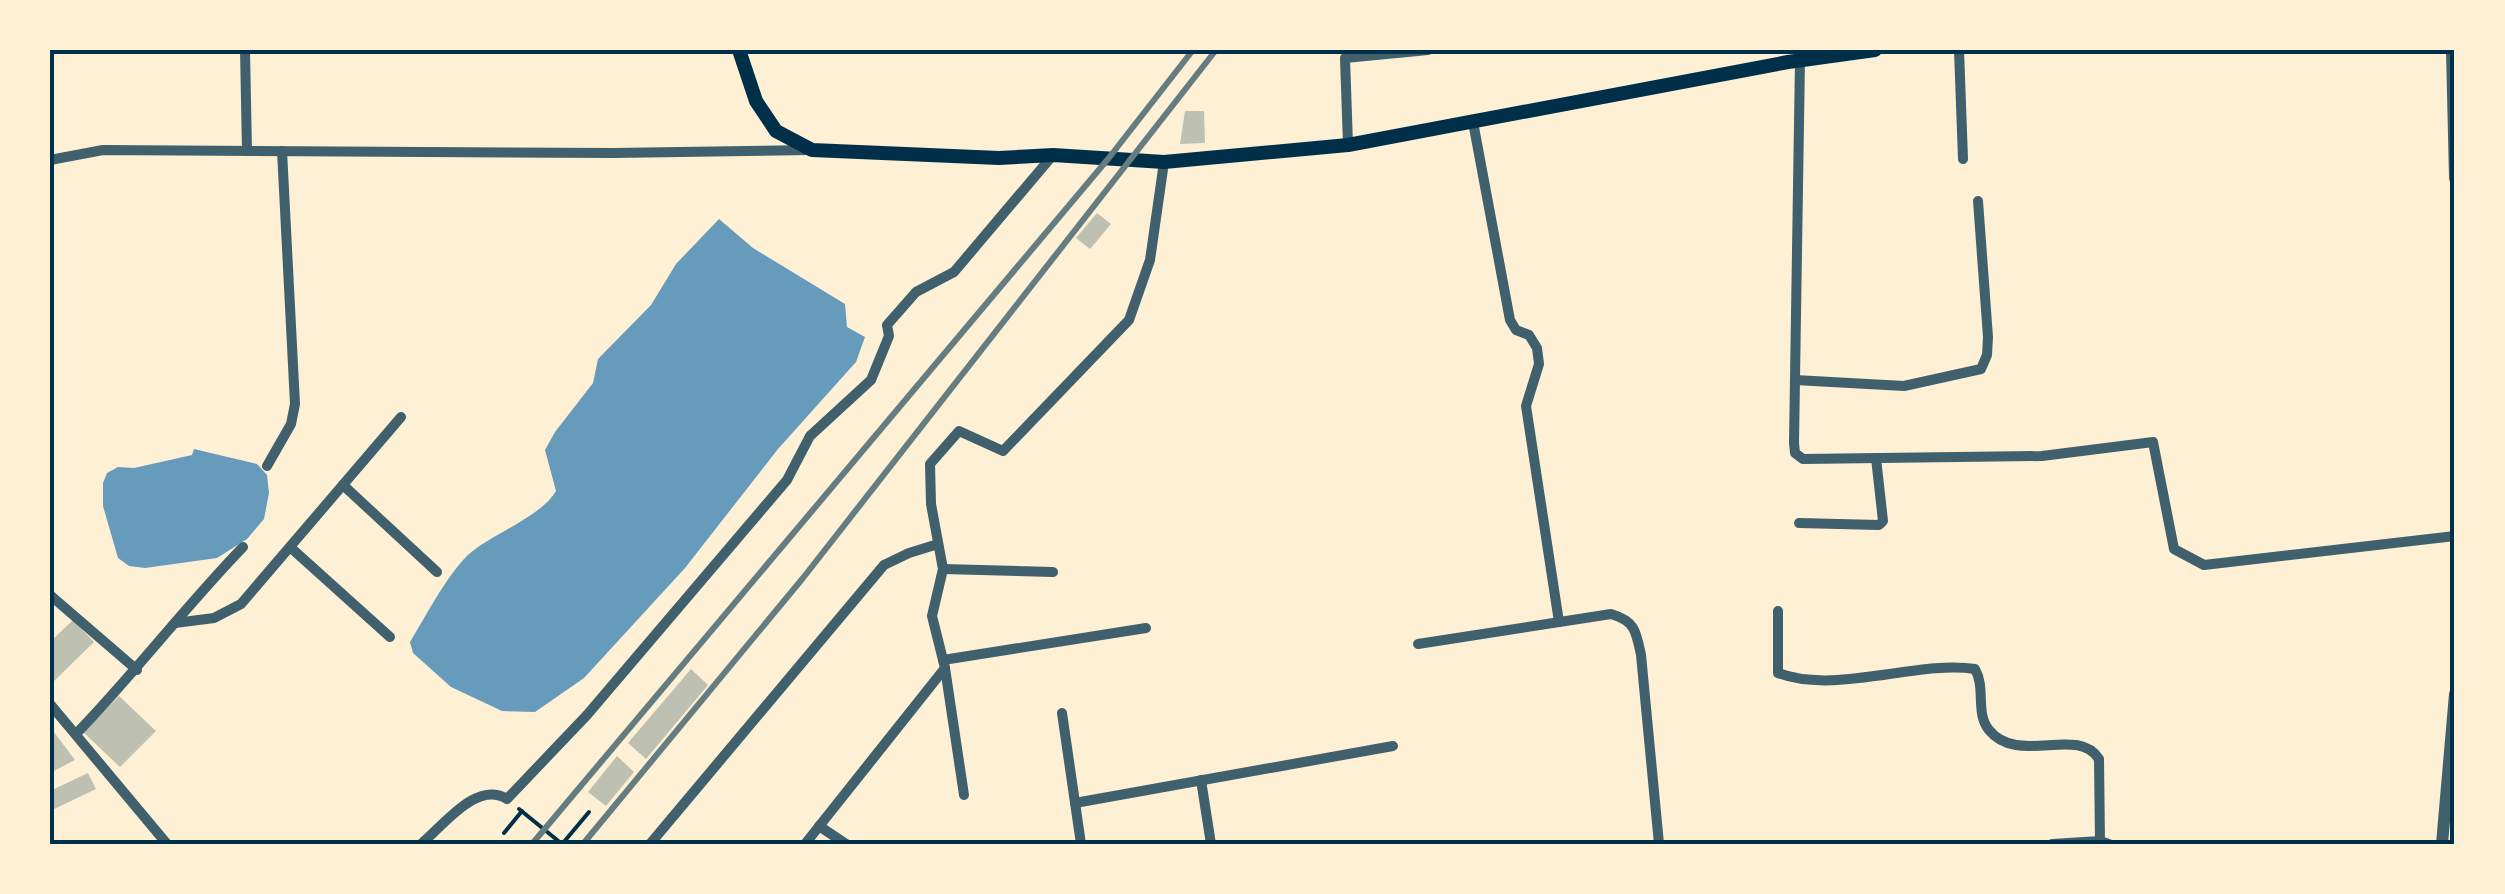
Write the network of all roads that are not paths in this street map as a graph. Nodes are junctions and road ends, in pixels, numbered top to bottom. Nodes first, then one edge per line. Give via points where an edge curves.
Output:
1 (245, 50) edge
2 (738, 50) edge
3 (1428, 50) edge
4 (1875, 50) edge
5 (1958, 50) edge
6 (2452, 50) edge
7 (1817, 54) edge
8 (1800, 60) junction
9 (1473, 122) junction
10 (1348, 146) junction
11 (812, 150) junction
12 (247, 151) junction
13 (282, 151) junction
14 (1052, 155) junction
15 (50, 160) edge
16 (1964, 160) dead end
17 (1164, 162) junction
18 (2455, 178) edge
19 (1978, 200) dead end
20 (1795, 380) junction
21 (401, 417) dead end
22 (1876, 458) junction
23 (267, 466) dead end
24 (343, 485) junction
25 (1798, 523) dead end
26 (2455, 536) edge
27 (938, 544) junction
28 (242, 547) dead end
29 (290, 547) junction
30 (942, 569) junction
31 (437, 572) dead end
32 (1053, 572) dead end
33 (50, 594) edge
34 (1778, 611) dead end
35 (1558, 622) junction
36 (175, 623) junction
37 (1146, 628) dead end
38 (390, 637) dead end
39 (1418, 644) dead end
40 (944, 664) junction
41 (138, 670) junction
42 (2455, 694) edge
43 (50, 704) edge
44 (1062, 712) dead end
45 (76, 734) junction
46 (1394, 746) dead end
47 (1201, 780) junction
48 (964, 795) dead end
49 (1075, 803) junction
50 (819, 826) junction
51 (2105, 842) edge
52 (167, 844) edge
53 (421, 844) edge
54 (650, 844) edge
55 (805, 844) edge
56 (846, 844) edge
57 (1081, 844) edge
58 (1212, 844) edge
59 (1659, 844) edge
60 (2052, 844) edge
61 (2442, 844) edge

1 - 12 street
2 - 11 main road via 756,101 776,131
3 - 10 street via 1346,58
4 - 7 main road
5 - 16 street
6 - 18 street
7 - 8 main road
8 - 9 main road
8 - 20 street
9 - 10 main road
9 - 35 street via 1510,320 1537,348 1526,406
10 - 17 main road
11 - 13 street
11 - 14 main road
12 - 13 street
12 - 15 street via 103,150
13 - 23 street via 294,404 291,424
14 - 17 main road
14 - 53 street via 954,272 916,292 887,325 871,380 810,436 787,480 587,715 507,799 480,794
17 - 27 street via 1150,260 1129,320 1003,451 959,431 930,464
19 - 20 street via 1988,337 1981,369 1904,386
20 - 22 street via 1796,453 1803,459
21 - 24 street
22 - 25 street via 1879,525
22 - 26 street via 2042,456 2152,442 2174,549 2204,565
24 - 29 street
24 - 31 street
27 - 30 street
27 - 54 street via 884,565
28 - 36 street
29 - 36 street via 228,613
29 - 38 street
30 - 32 street
30 - 40 street via 932,616
33 - 41 street
34 - 51 street via 1778,674 1841,679 1974,669 1982,720 1998,739 2023,747 2092,748
35 - 39 street
35 - 59 street via 1610,614 1626,619 1637,634
36 - 41 street
37 - 40 street
40 - 48 street
40 - 50 street
41 - 45 street
42 - 61 street
43 - 45 street
44 - 49 street
45 - 52 street
46 - 47 street
47 - 49 street
47 - 58 street
49 - 57 street
50 - 55 street
50 - 56 street
51 - 60 street

